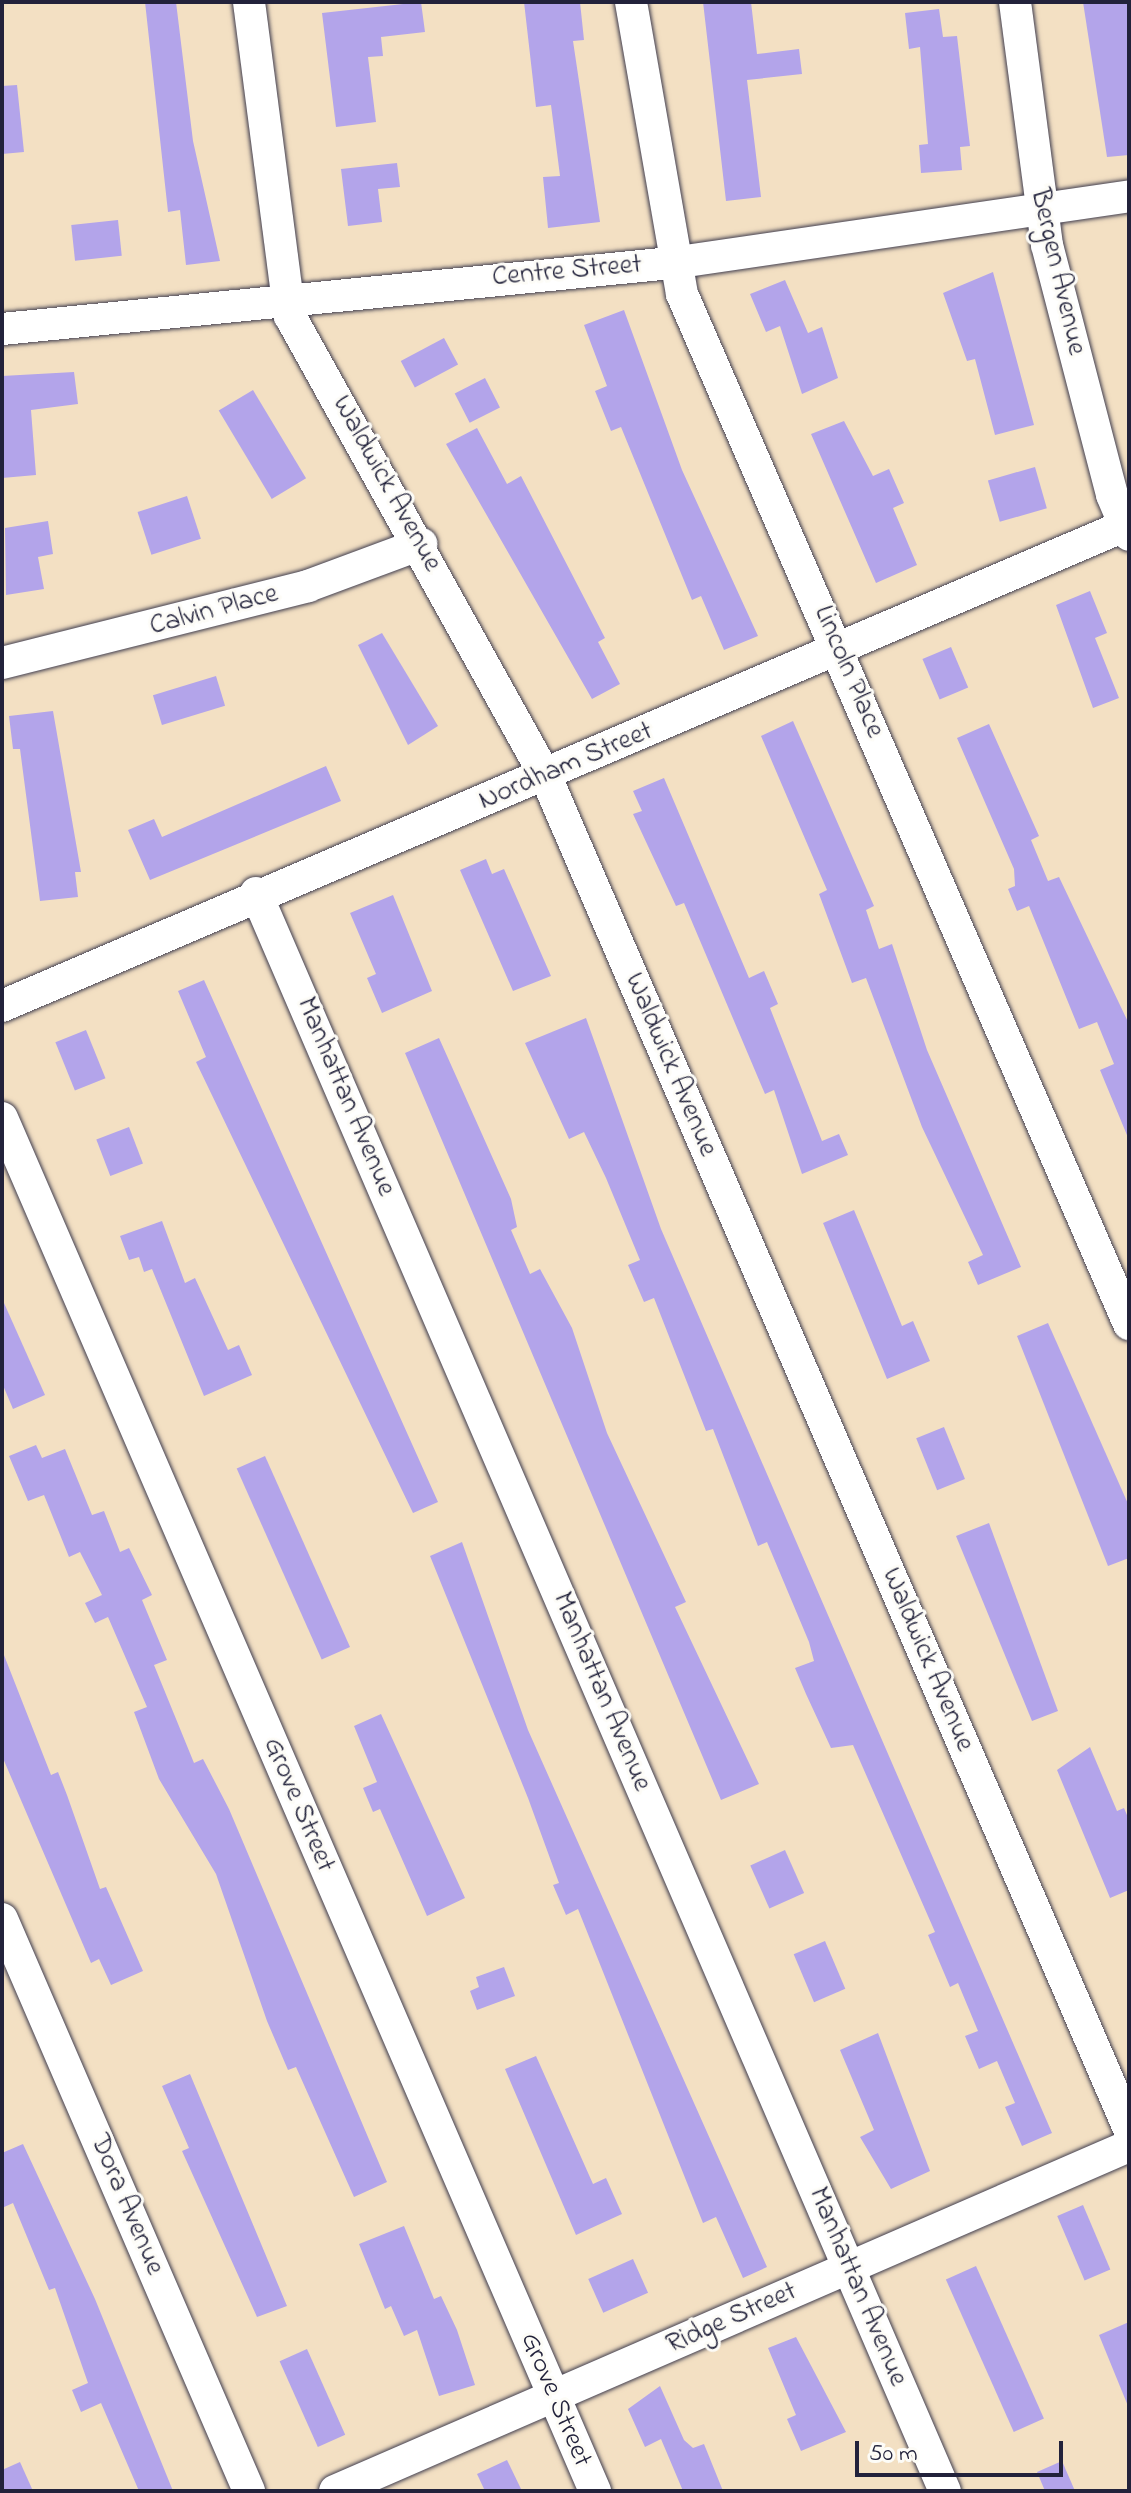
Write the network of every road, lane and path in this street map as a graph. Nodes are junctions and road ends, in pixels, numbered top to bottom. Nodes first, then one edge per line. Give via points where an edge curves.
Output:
1 (249, 2) edge
2 (631, 2) edge
3 (1015, 2) edge
4 (1129, 196) edge
5 (1040, 205) junction
6 (672, 263) junction
7 (285, 296) junction
8 (2, 329) edge
9 (1128, 528) edge
10 (421, 544) junction
11 (839, 651) junction
12 (2, 663) edge
13 (546, 777) junction
14 (256, 893) junction
15 (2, 1006) edge
16 (2, 1118) edge
17 (1129, 1324) edge
18 (2, 1919) edge
19 (1129, 2129) edge
20 (1129, 2146) edge
21 (849, 2267) junction
22 (554, 2398) junction
23 (249, 2491) edge
24 (335, 2491) edge
25 (595, 2491) edge
26 (945, 2491) edge

1 - 7 street, Waldwick Avenue
2 - 6 street, Lincoln Place
3 - 5 street, Bergen Avenue
4 - 5 street, Centre Street
5 - 6 street, Centre Street
5 - 9 street, Bergen Avenue
6 - 7 street, Centre Street
6 - 11 street, Lincoln Place
7 - 8 street, Centre Street
7 - 10 street, Waldwick Avenue
9 - 11 street, Nordham Street
10 - 12 street, Calvin Place via 308,586
10 - 13 street, Waldwick Avenue
11 - 13 street, Nordham Street
11 - 17 street, Lincoln Place
13 - 14 street, Nordham Street
13 - 19 street, Waldwick Avenue
14 - 15 street, Nordham Street
14 - 21 street, Manhattan Avenue
16 - 22 street, Grove Street
18 - 23 street, Dora Avenue
20 - 21 street, Ridge Street
21 - 22 street, Ridge Street
21 - 26 street, Manhattan Avenue
22 - 24 street, Ridge Street
22 - 25 street, Grove Street

